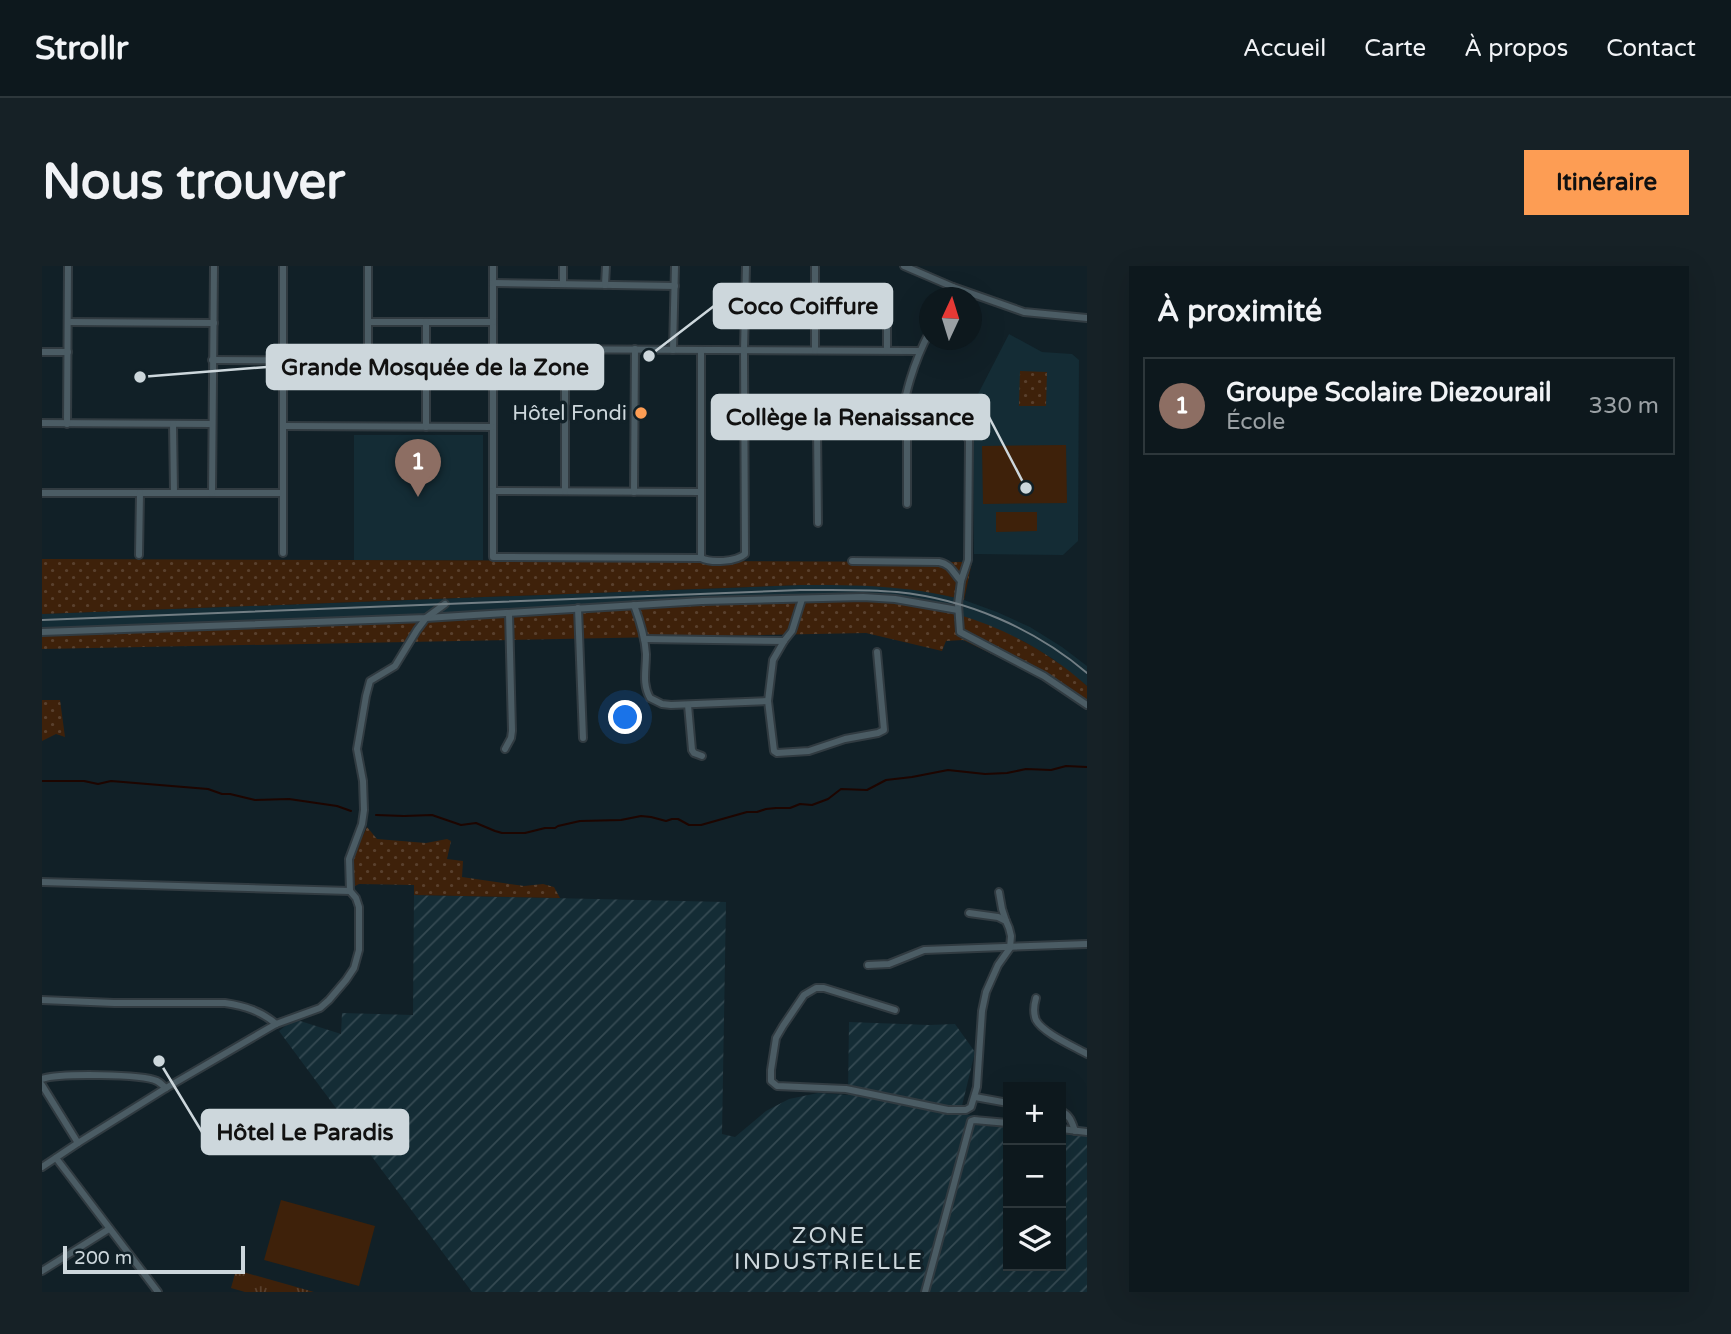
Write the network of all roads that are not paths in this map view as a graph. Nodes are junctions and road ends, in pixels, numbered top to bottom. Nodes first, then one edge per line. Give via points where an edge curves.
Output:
1 (68, 266) edge
2 (214, 266) edge
3 (283, 266) edge
4 (368, 266) edge
5 (493, 266) edge
6 (563, 266) edge
7 (606, 266) edge
8 (675, 266) edge
9 (746, 266) edge
10 (815, 266) edge
11 (904, 266) edge
12 (493, 283) junction
13 (563, 284) junction
14 (606, 285) junction
15 (675, 286) junction
16 (953, 287) edge
17 (982, 297) edge
18 (887, 303) dead end
19 (1087, 318) edge
20 (68, 322) junction
21 (368, 322) junction
22 (426, 322) junction
23 (493, 322) junction
24 (214, 323) junction
25 (493, 349) junction
26 (565, 349) junction
27 (635, 349) junction
28 (673, 350) junction
29 (701, 350) junction
30 (744, 350) junction
31 (815, 350) junction
32 (887, 350) junction
33 (919, 351) joint
34 (42, 352) edge
35 (68, 352) junction
36 (212, 360) junction
37 (283, 360) junction
38 (368, 360) junction
39 (426, 360) junction
40 (42, 423) edge
41 (68, 424) junction
42 (173, 424) junction
43 (212, 424) junction
44 (283, 426) junction
45 (426, 426) junction
46 (493, 427) junction
47 (744, 429) junction
48 (817, 430) junction
49 (898, 430) junction
50 (906, 430) junction
51 (493, 491) junction
52 (565, 491) junction
53 (634, 492) junction
54 (701, 492) junction
55 (42, 493) edge
56 (140, 493) junction
57 (174, 493) junction
58 (212, 493) junction
59 (283, 493) junction
60 (907, 504) dead end
61 (818, 523) dead end
62 (283, 553) dead end
63 (139, 555) dead end
64 (701, 558) junction
65 (852, 561) dead end
66 (961, 580) junction
67 (802, 598) junction
68 (445, 604) dead end
69 (634, 605) junction
70 (578, 608) junction
71 (958, 610) junction
72 (509, 613) junction
73 (426, 618) junction
74 (42, 632) edge
75 (644, 639) junction
76 (784, 641) junction
77 (877, 652) dead end
78 (768, 701) junction
79 (688, 705) junction
80 (1087, 705) edge
81 (583, 737) dead end
82 (505, 748) dead end
83 (702, 756) dead end
84 (42, 882) edge
85 (350, 891) junction
86 (999, 892) dead end
87 (969, 913) dead end
88 (1006, 921) junction
89 (1087, 944) edge
90 (1010, 948) junction
91 (868, 965) dead end
92 (1036, 998) dead end
93 (42, 1000) edge
94 (894, 1010) dead end
95 (276, 1024) junction
96 (1087, 1054) edge
97 (42, 1079) edge
98 (42, 1085) edge
99 (166, 1088) junction
100 (975, 1097) junction
101 (1003, 1102) edge
102 (1066, 1113) edge
103 (1003, 1123) edge
104 (1066, 1130) edge
105 (1075, 1131) junction
106 (1087, 1132) edge
107 (78, 1143) junction
108 (56, 1158) junction
109 (42, 1167) edge
110 (109, 1229) junction
111 (42, 1271) edge
112 (158, 1292) edge
113 (925, 1292) edge

1 - 20 street
2 - 24 street
3 - 37 street
4 - 21 street
5 - 12 street
6 - 13 street
7 - 14 street
8 - 15 street
9 - 30 street
10 - 31 street
11 - 16 street
12 - 13 street
12 - 23 street
13 - 14 street
14 - 15 street
15 - 28 street
17 - 19 street via 1024,312
18 - 32 street
20 - 24 street
20 - 35 street
21 - 22 street
21 - 38 street
22 - 23 street
22 - 39 street
23 - 25 street
24 - 36 street
25 - 26 street
25 - 46 street
26 - 27 street
26 - 52 street
27 - 28 street
27 - 53 street
28 - 29 street
29 - 30 street
29 - 54 street
30 - 31 street
30 - 47 street
31 - 32 street
32 - 33 street
33 - 49 street
34 - 35 street
35 - 41 street
36 - 37 street
36 - 43 street
37 - 38 street
37 - 44 street
38 - 39 street
39 - 45 street
40 - 41 street
41 - 42 street
42 - 43 street
42 - 57 street
43 - 58 street
44 - 45 street
44 - 59 street
45 - 46 street
46 - 51 street
47 - 48 street
47 - 64 street via 745,554 709,562
48 - 49 street
48 - 61 street
49 - 50 street
50 - 60 street
50 - 66 street via 956,431 969,440 968,560
51 - 52 street
51 - 64 street via 493,557
52 - 53 street
53 - 54 street
54 - 64 street
55 - 56 street
56 - 57 street
56 - 63 street
57 - 58 street
58 - 59 street
59 - 62 street
65 - 66 street via 946,563
66 - 71 street
67 - 69 street
67 - 71 street via 895,599
67 - 76 street via 792,631
68 - 73 street
69 - 70 street
69 - 75 street
70 - 72 street
70 - 81 street
71 - 80 street via 960,632 1044,676
72 - 73 street
72 - 82 street via 512,731
73 - 74 street
73 - 85 street via 398,662 368,686 357,749 364,810 349,859
75 - 76 street
75 - 79 street via 645,685 650,698 662,704
76 - 78 street via 773,660
77 - 78 street via 884,730 878,733 809,751 777,753 772,746
78 - 79 street
79 - 83 street via 692,750
84 - 85 street
85 - 95 street via 359,907 359,950 354,968 320,1008
86 - 88 street
87 - 88 street
88 - 90 street
89 - 90 street
90 - 91 street via 924,950 889,964
90 - 100 street via 986,992
92 - 96 street via 1035,1018 1044,1029
93 - 95 street via 225,1003 255,1010
94 - 100 street via 816,988 804,995 776,1038 771,1081 777,1086 845,1089 948,1110 966,1110
95 - 99 street
97 - 99 street via 65,1075 142,1078
98 - 107 street
99 - 107 street
100 - 101 street
102 - 105 street
103 - 113 street via 972,1120
104 - 105 street
105 - 106 street
107 - 108 street
108 - 109 street
108 - 110 street
110 - 111 street
110 - 112 street

